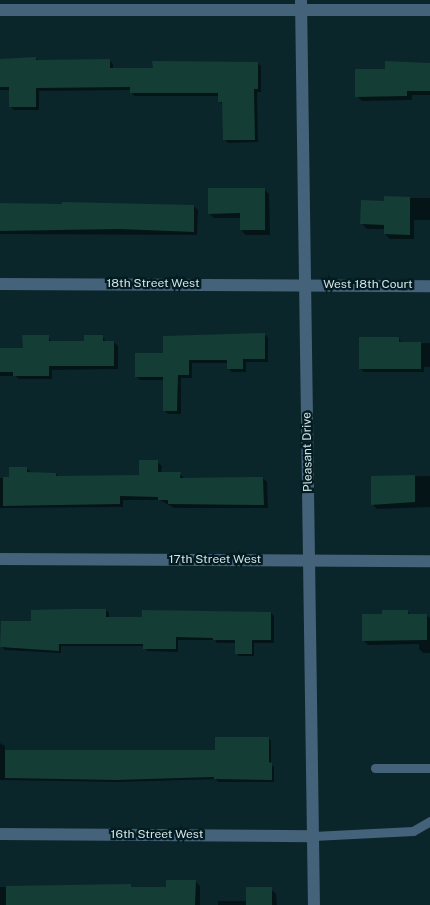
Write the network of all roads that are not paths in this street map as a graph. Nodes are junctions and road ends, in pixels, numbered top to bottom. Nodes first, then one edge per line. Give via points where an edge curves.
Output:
1 (301, 6) edge
2 (0, 10) edge
3 (430, 10) edge
4 (0, 284) edge
5 (305, 285) junction
6 (430, 286) edge
7 (0, 559) edge
8 (309, 560) junction
9 (430, 561) edge
10 (375, 768) dead end
11 (430, 768) edge
12 (430, 821) edge
13 (0, 834) edge
14 (313, 836) junction
15 (314, 905) edge

1 - 2 street
1 - 3 street
1 - 5 street, Pleasant Drive
4 - 5 street, 18th Street West
5 - 6 street, West 18th Court
5 - 8 street, Pleasant Drive
7 - 8 street, 17th Street West
8 - 9 street, 17th Street West
8 - 14 street, Pleasant Drive
10 - 11 lane
12 - 14 lane via 413,831
13 - 14 street, 16th Street West
14 - 15 street, Pleasant Drive

